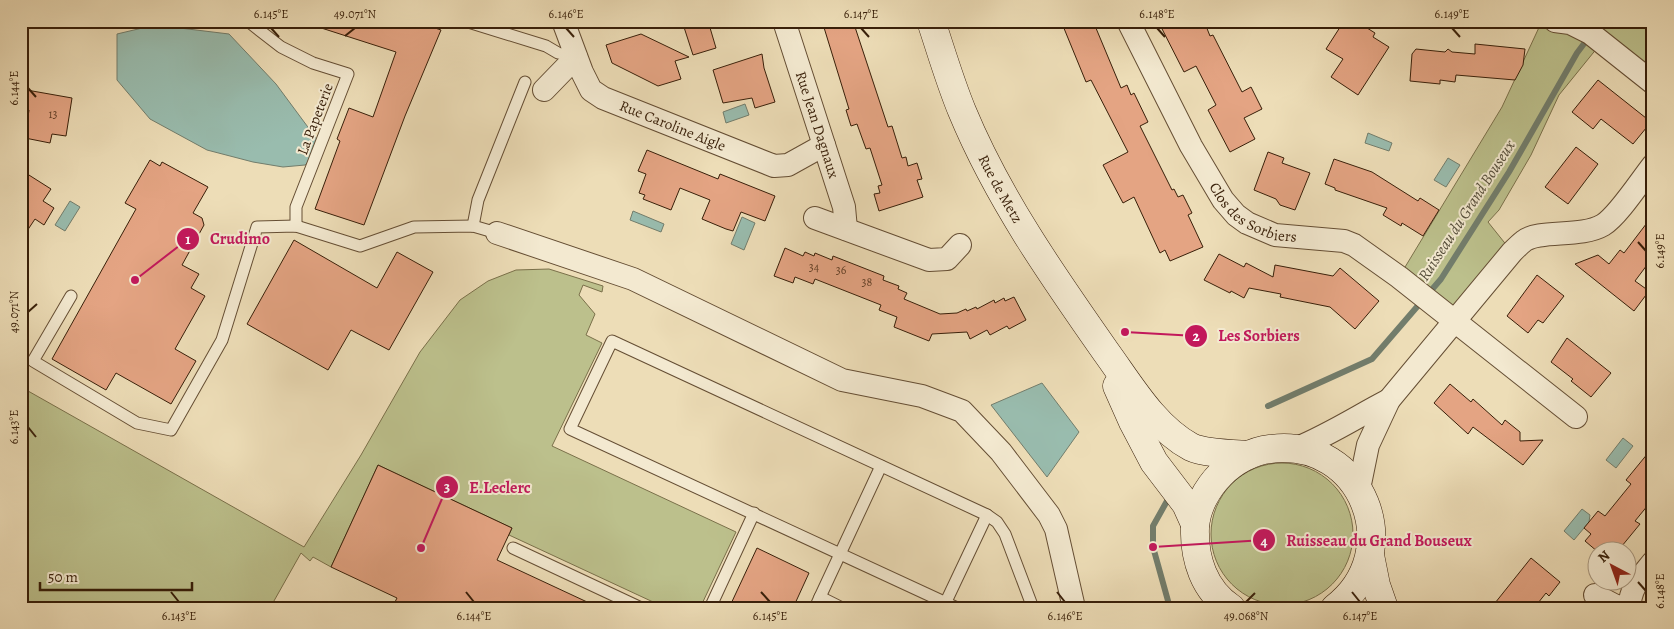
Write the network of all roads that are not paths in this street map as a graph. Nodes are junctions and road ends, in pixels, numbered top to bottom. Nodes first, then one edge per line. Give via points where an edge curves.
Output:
1 (464, 21) edge
2 (563, 21) edge
3 (784, 21) edge
4 (931, 21) edge
5 (1128, 21) edge
6 (1555, 21) edge
7 (248, 22) edge
8 (576, 57) junction
9 (1653, 83) edge
10 (534, 86) joint
11 (824, 145) junction
12 (1653, 165) edge
13 (815, 218) dead end
14 (296, 226) junction
15 (473, 226) junction
16 (846, 229) junction
17 (498, 233) joint
18 (960, 245) dead end
19 (71, 296) dead end
20 (1454, 321) junction
21 (1100, 343) junction
22 (1389, 400) junction
23 (1576, 417) dead end
24 (1296, 448) junction
25 (1248, 455) junction
26 (881, 466) junction
27 (1359, 489) junction
28 (754, 513) junction
29 (987, 515) junction
30 (1195, 524) junction
31 (513, 548) dead end
32 (840, 553) junction
33 (1370, 555) junction
34 (1653, 562) edge
35 (1595, 595) dead end
36 (1212, 598) edge
37 (818, 603) edge
38 (944, 605) edge
39 (641, 608) edge
40 (710, 608) edge
41 (842, 608) edge
42 (958, 608) edge
43 (1033, 608) edge
44 (1074, 608) edge
45 (1231, 608) edge
46 (1335, 608) edge
47 (1384, 608) edge
48 (1625, 608) edge
49 (1629, 608) edge

1 - 8 lane
2 - 8 street, Rue Caroline Aigle
3 - 11 street, Rue Jean Dagnaux
4 - 21 main road, Rue de Metz via 962,111 988,165 1039,256
5 - 20 street, Clos des Sorbiers via 1191,146 1223,200 1236,214 1254,227 1275,235 1344,241 1354,245
6 - 9 street via 1570,23 1591,35
7 - 14 lane, La Papeterie via 282,48 313,63 348,74 296,207
8 - 10 street
8 - 11 street, Rue Caroline Aigle via 591,90 603,98 774,166 788,165
10 - 15 lane via 478,200
11 - 16 street, Rue Jean Dagnaux via 844,207
12 - 20 street via 1603,224 1588,231 1525,240
13 - 16 street
14 - 15 lane via 360,246 414,227
14 - 19 lane via 257,227 222,340 171,430 137,423 33,361
15 - 17 lane
16 - 18 street via 929,260 947,260
17 - 44 street via 633,279 842,380 922,396 962,411 1001,452 1049,515 1056,529
20 - 22 street
20 - 23 street, Clos des Sorbiers
21 - 25 main road, Rue de Metz via 1144,404 1168,430 1193,448
21 - 30 main road, Rue de Metz via 1133,422 1154,462 1186,504
22 - 24 street via 1321,438
22 - 27 street via 1368,445
24 - 25 main road
24 - 27 main road via 1332,462
25 - 30 main road via 1228,466 1213,483 1201,502
26 - 28 lane via 612,341 570,429
26 - 29 lane
26 - 32 lane
27 - 33 main road via 1371,521
28 - 32 lane
28 - 40 lane
29 - 38 lane
29 - 43 lane via 1005,534
30 - 36 main road via 1195,547 1200,569
31 - 39 lane
32 - 37 lane
32 - 38 lane
33 - 46 main road via 1361,579
33 - 47 main road
34 - 49 street via 1630,594
35 - 48 street
36 - 45 main road
37 - 41 lane
38 - 42 lane

